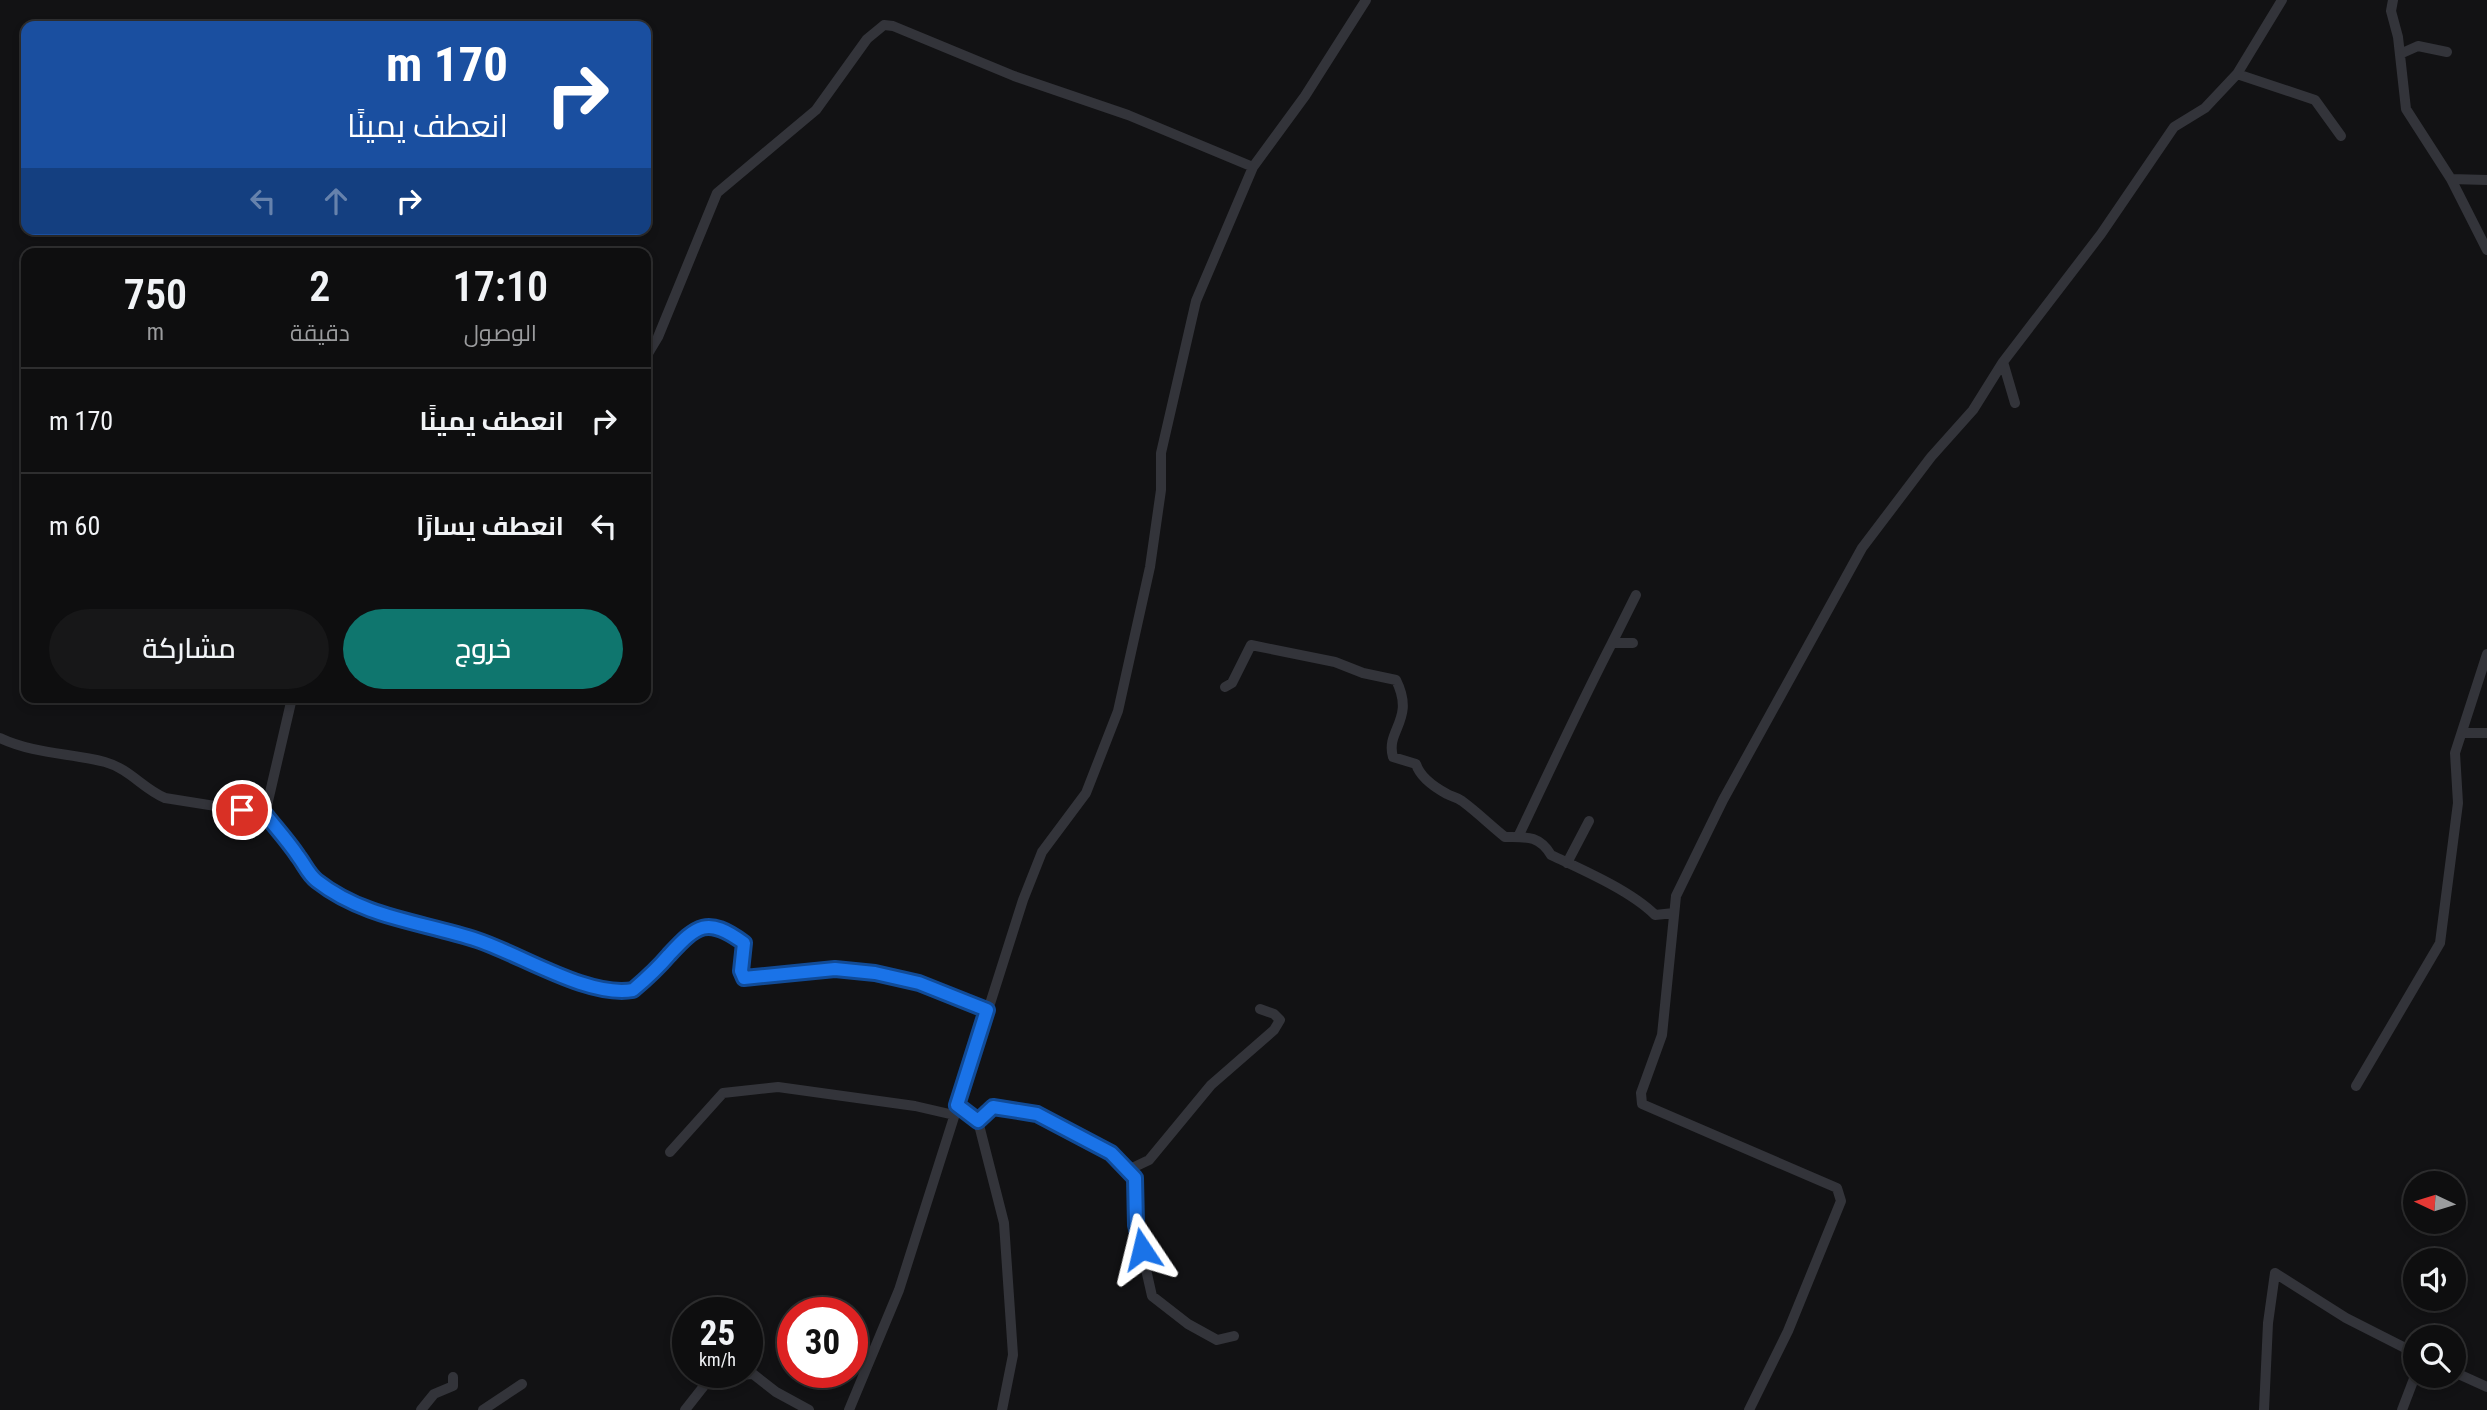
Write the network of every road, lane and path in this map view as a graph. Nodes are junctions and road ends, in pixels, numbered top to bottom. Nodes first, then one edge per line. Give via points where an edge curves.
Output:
1 (1366, 0) edge
2 (2282, 0) edge
3 (2393, 0) edge
4 (2447, 52) dead end
5 (2400, 54) junction
6 (2237, 74) junction
7 (2341, 136) dead end
8 (1253, 167) junction
9 (2451, 179) junction
10 (2487, 180) edge
11 (2487, 250) edge
12 (651, 349) edge
13 (2003, 362) junction
14 (2015, 403) dead end
15 (1636, 595) dead end
16 (1612, 643) junction
17 (1633, 643) dead end
18 (2487, 654) edge
19 (1225, 687) dead end
20 (291, 703) edge
21 (2463, 733) junction
22 (2487, 733) edge
23 (0, 738) edge
24 (265, 814) junction
25 (1589, 821) dead end
26 (1518, 837) junction
27 (1567, 863) junction
28 (1674, 913) junction
29 (1260, 1009) dead end
30 (987, 1010) junction
31 (2356, 1086) dead end
32 (955, 1110) junction
33 (978, 1121) junction
34 (670, 1152) dead end
35 (1128, 1170) junction
36 (1234, 1335) dead end
37 (2403, 1347) edge
38 (453, 1377) dead end
39 (2466, 1377) edge
40 (522, 1384) dead end
41 (2487, 1387) edge
42 (2411, 1388) edge
43 (421, 1410) edge
44 (483, 1410) edge
45 (685, 1410) edge
46 (809, 1410) edge
47 (849, 1410) edge
48 (1002, 1410) edge
49 (1749, 1410) edge
50 (2264, 1410) edge
51 (2402, 1410) edge

1 - 8 street
2 - 6 street
3 - 5 street
4 - 5 street via 2418,46
5 - 9 street via 2406,109
6 - 7 street via 2315,100
6 - 13 street via 2205,108 2174,127 2101,234
8 - 12 street via 1128,115 884,25 867,39 816,110 716,194
8 - 30 street via 1196,301 1182,352 1161,453 1161,490 1150,567 1118,711 1086,793 1042,852
9 - 10 street
9 - 11 street
13 - 14 street
13 - 28 street via 1973,410 1862,548 1723,800 1676,896
15 - 16 street
16 - 17 street
16 - 26 street
18 - 21 street
19 - 26 street via 1232,683 1251,645 1396,680 1404,715 1391,749 1393,757 1416,764 1427,780 1459,798 1504,837
20 - 24 street
21 - 22 street
21 - 31 street via 2455,753 2458,803 2440,943
23 - 24 street via 20,747 106,762 165,798
24 - 30 street via 317,881 353,902 396,919 476,940 604,990 633,990 690,931 710,927 729,932 744,943 744,978 835,969 875,973 919,983
25 - 27 street
26 - 27 street via 1534,837 1551,855
27 - 28 street via 1638,898 1655,915
28 - 49 street via 1662,1035 1641,1093 1642,1104 1837,1188 1840,1201 1788,1331
29 - 35 street via 1280,1020 1274,1030 1211,1086 1149,1160
30 - 32 street
32 - 33 street
32 - 34 street via 778,1087 723,1093
32 - 47 street via 899,1290
33 - 35 street via 993,1107 1037,1114 1111,1153
33 - 48 street via 1004,1223 1013,1355
35 - 36 street via 1135,1178 1136,1225 1152,1296 1217,1340
37 - 50 street via 2275,1273
38 - 43 street via 453,1386 434,1394
39 - 41 street
40 - 44 street
42 - 51 street
45 - 46 street via 711,1377 753,1374

